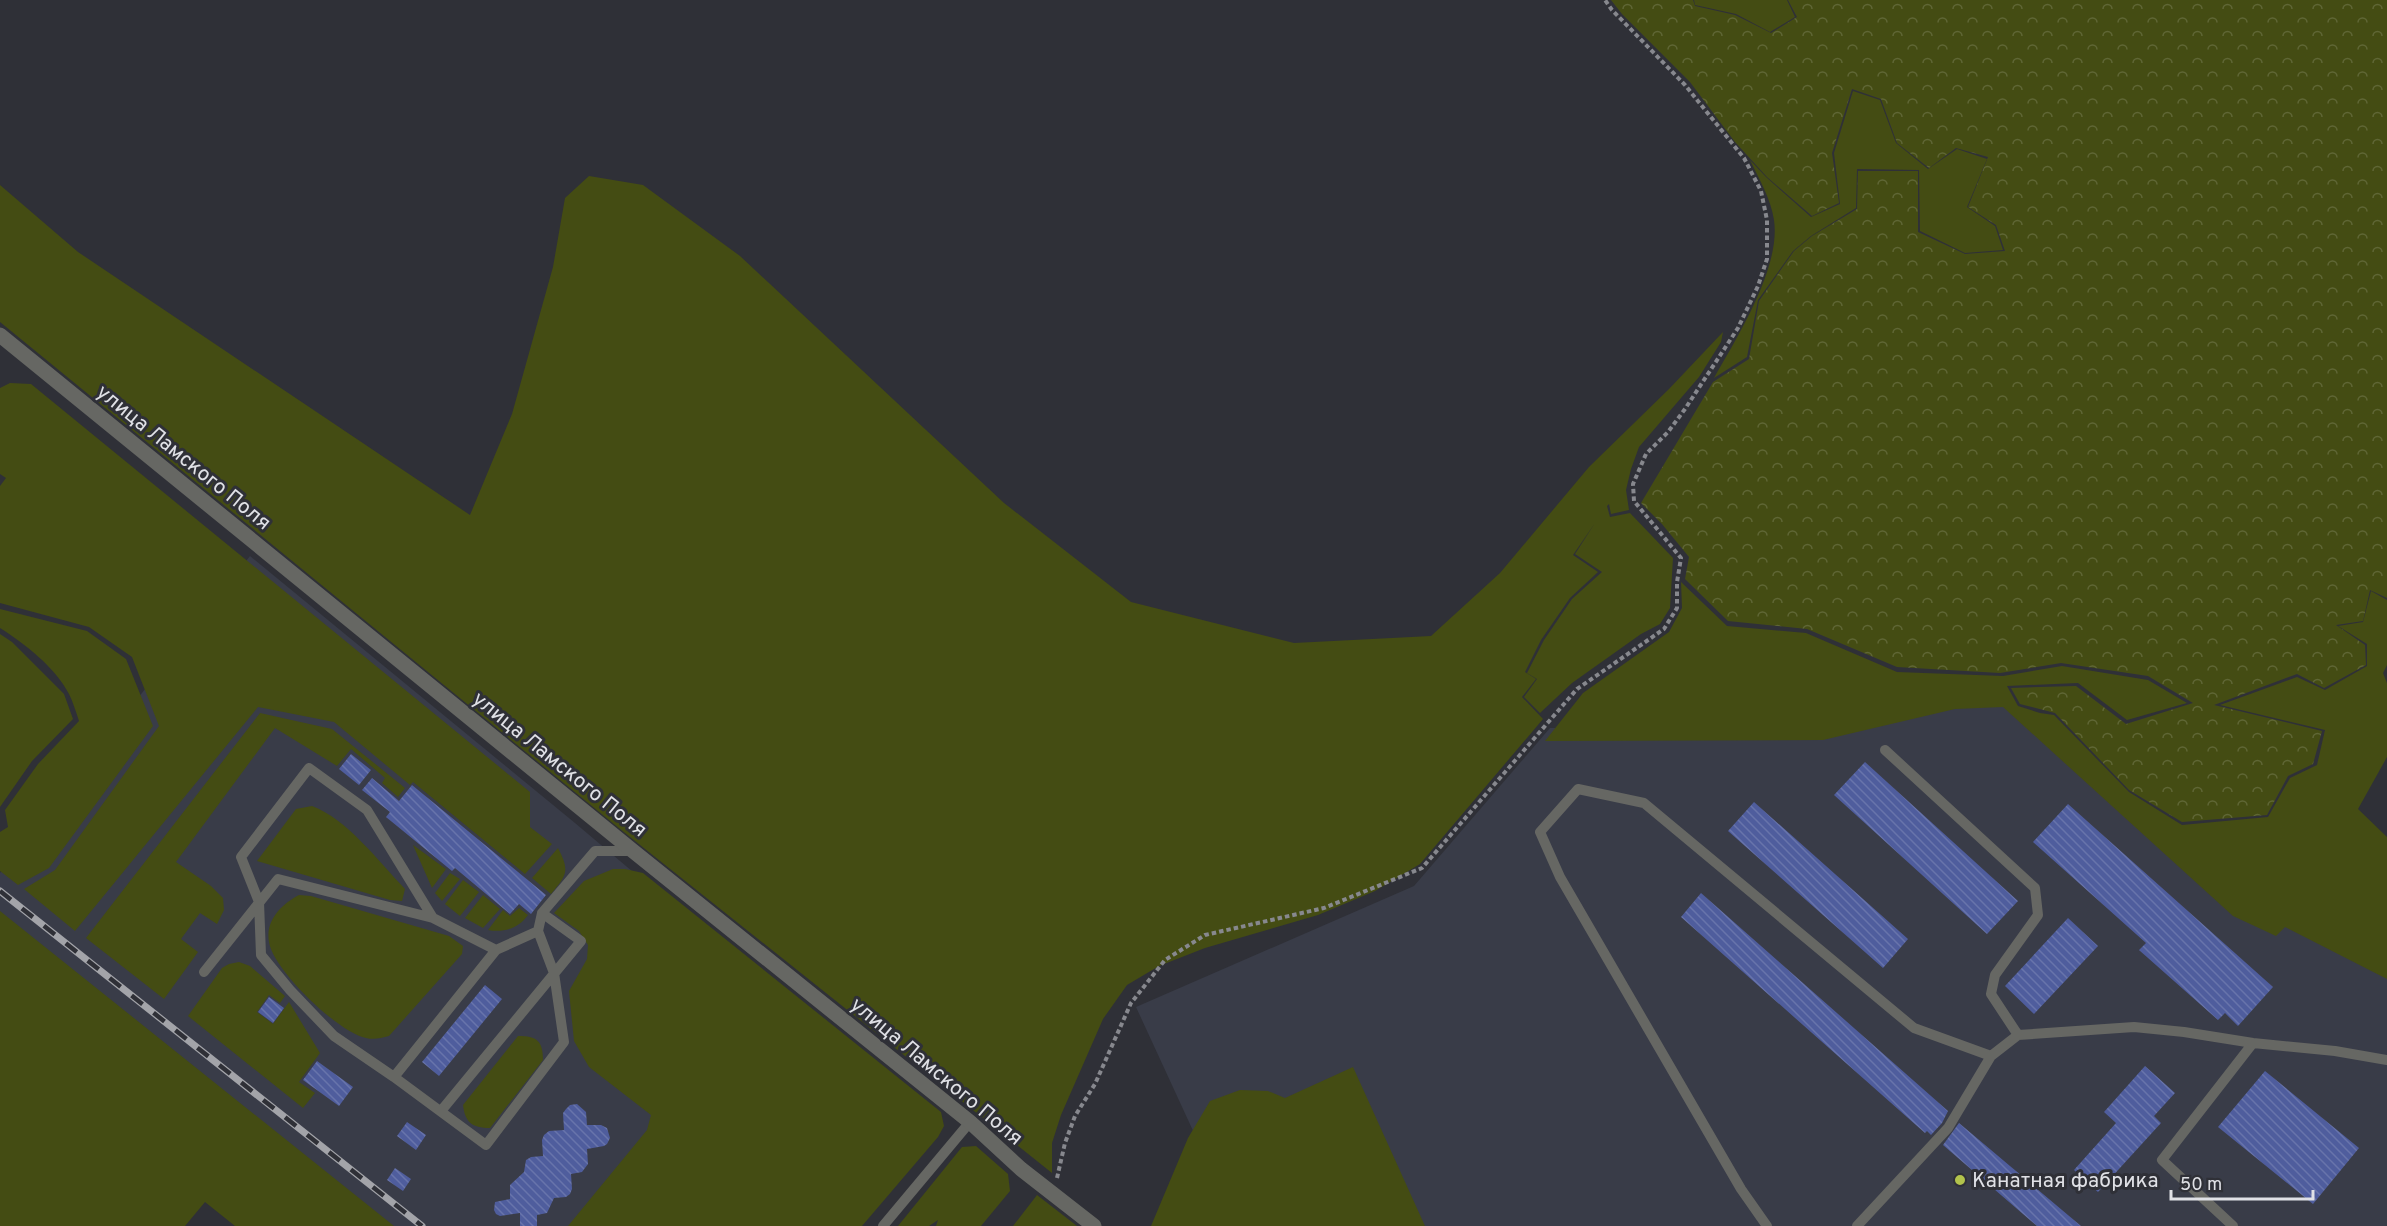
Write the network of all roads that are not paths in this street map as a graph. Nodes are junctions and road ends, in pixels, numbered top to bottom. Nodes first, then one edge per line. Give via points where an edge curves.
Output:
1 (0, 335) edge
2 (1885, 750) dead end
3 (633, 851) junction
4 (259, 902) junction
5 (542, 913) junction
6 (433, 918) junction
7 (538, 931) junction
8 (496, 950) junction
9 (204, 972) dead end
10 (554, 973) junction
11 (2019, 1035) junction
12 (2253, 1043) junction
13 (1991, 1056) junction
14 (2387, 1060) edge
15 (394, 1077) junction
16 (441, 1111) junction
17 (970, 1122) junction
18 (883, 1226) edge
19 (1094, 1226) edge
20 (1767, 1226) edge
21 (1857, 1226) edge
22 (2233, 1226) edge

1 - 3 street, улица Ламского Поля
2 - 11 lane via 2035,888 2038,915 1995,975 1991,994
3 - 5 lane via 595,851
3 - 17 street, улица Ламского Поля
4 - 6 lane via 278,879
4 - 6 lane via 242,857 309,768 367,810
4 - 9 lane
4 - 15 lane via 261,955 334,1036
5 - 7 lane
5 - 10 lane via 581,941
6 - 8 lane
7 - 8 lane
7 - 10 lane
8 - 15 lane
10 - 16 lane
10 - 16 lane via 564,1042 486,1145
11 - 12 lane via 2134,1027
11 - 13 lane
12 - 14 lane
12 - 22 lane via 2162,1160
13 - 20 lane via 1914,1028 1644,803 1578,789 1540,832 1560,877 1735,1178
13 - 21 lane via 1948,1128
15 - 16 lane
17 - 18 lane
17 - 19 street, улица Ламского Поля via 1021,1169

